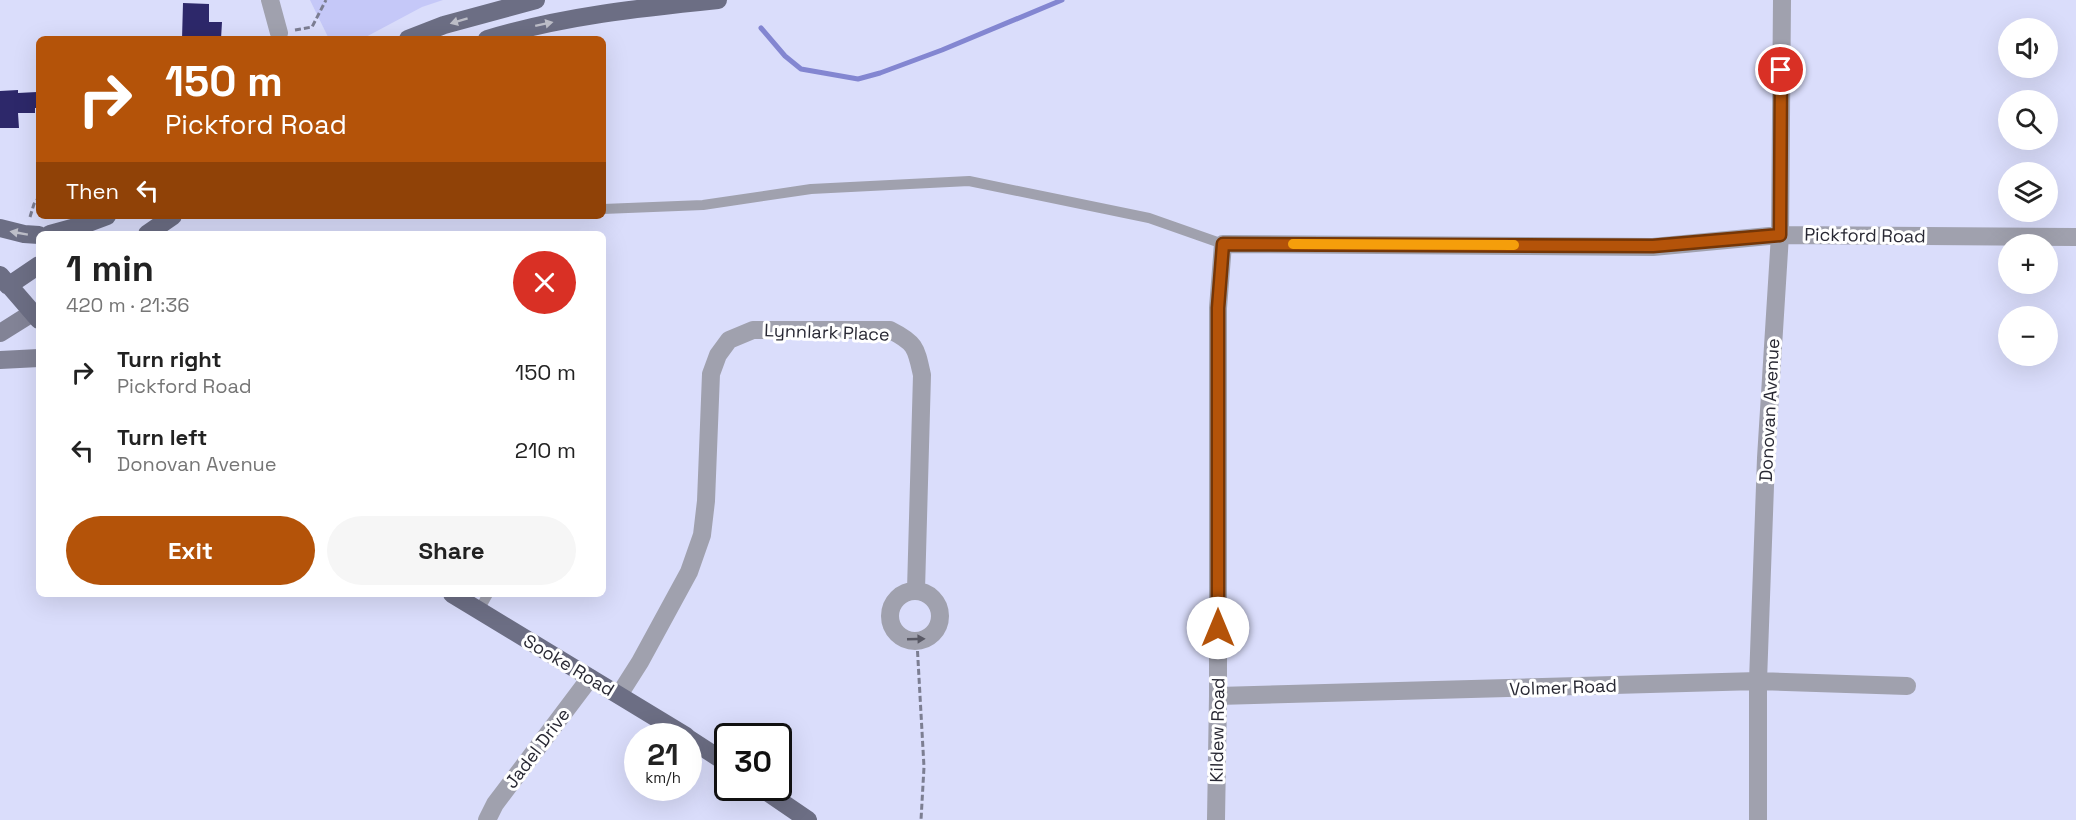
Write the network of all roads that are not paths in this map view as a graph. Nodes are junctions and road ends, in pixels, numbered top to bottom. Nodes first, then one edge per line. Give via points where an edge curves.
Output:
1 (270, 0) edge
2 (536, 0) edge
3 (718, 0) edge
4 (1782, 0) edge
5 (279, 33) road end
6 (416, 36) edge
7 (498, 36) edge
8 (606, 209) edge
9 (99, 219) edge
10 (108, 219) edge
11 (169, 219) edge
12 (0, 228) edge
13 (32, 229) edge
14 (61, 231) edge
15 (90, 231) edge
16 (151, 231) edge
17 (1780, 235) junction
18 (2076, 237) edge
19 (1223, 244) junction
20 (36, 267) edge
21 (3, 284) edge
22 (36, 312) edge
23 (36, 314) edge
24 (0, 333) edge
25 (36, 358) edge
26 (0, 360) edge
27 (916, 590) junction
28 (457, 597) edge
29 (486, 597) edge
30 (479, 610) junction
31 (590, 678) junction
32 (1758, 681) junction
33 (1907, 686) dead end
34 (619, 695) junction
35 (1218, 696) junction
36 (664, 723) edge
37 (780, 801) edge
38 (487, 820) edge
39 (808, 820) edge
40 (1216, 820) edge
41 (1758, 820) edge

1 - 5 street
2 -> 6 main road
7 -> 3 main road via 584,16
4 - 17 street, Donovan Avenue
8 - 19 lane via 703,205 811,189 969,181 1149,218
9 - 14 main road
10 - 15 main road
11 - 16 main road
13 -> 12 main road via 24,234
17 - 18 street, Pickford Road
17 - 19 street, Pickford Road via 1653,246
17 - 32 street, Donovan Avenue
19 - 35 street, Kildew Road via 1218,308
20 - 21 main road
21 - 22 main road
23 - 24 main road
25 - 26 main road
27 -> 27 street via 904,592 895,600 890,622 905,640 917,642 936,631 940,610 927,593
27 - 34 street, Lynnlark Place via 921,375 917,352 909,339 891,330 753,330 729,340 711,374 702,536 689,572
28 - 30 main road, Sooke Road
29 - 30 lane
30 - 31 main road, Sooke Road
31 - 34 main road, Sooke Road
31 - 38 street, Jadel Drive
32 - 33 street, Volmer Road
32 - 35 street, Volmer Road
32 - 41 street, Donovan Avenue
34 - 36 main road, Sooke Road
35 - 40 street, Kildew Road
37 - 39 main road

